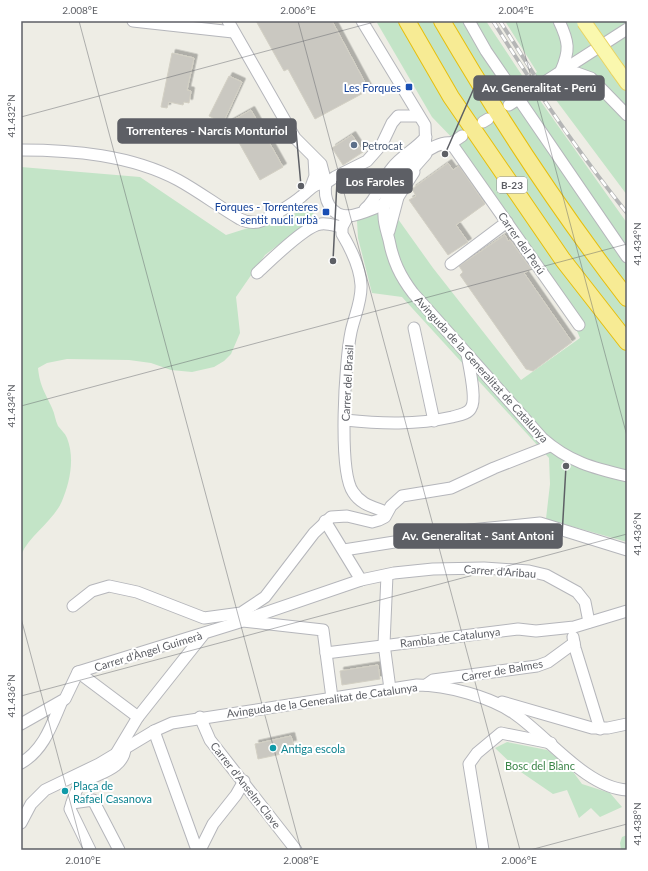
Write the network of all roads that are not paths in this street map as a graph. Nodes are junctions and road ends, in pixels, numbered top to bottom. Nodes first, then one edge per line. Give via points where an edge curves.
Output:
1 (134, 21) edge
2 (228, 21) edge
3 (362, 21) edge
4 (407, 21) edge
5 (442, 21) edge
6 (469, 21) edge
7 (559, 21) edge
8 (584, 21) edge
9 (627, 29) edge
10 (234, 32) junction
11 (560, 71) junction
12 (627, 83) edge
13 (518, 99) junction
14 (508, 105) dead end
15 (627, 115) edge
16 (418, 116) junction
17 (425, 125) junction
18 (462, 136) dead end
19 (426, 137) junction
20 (449, 142) junction
21 (21, 150) edge
22 (426, 152) junction
23 (314, 158) junction
24 (409, 178) junction
25 (326, 183) junction
26 (311, 187) junction
27 (301, 197) junction
28 (398, 197) junction
29 (326, 198) junction
30 (385, 203) junction
31 (363, 211) junction
32 (348, 216) junction
33 (384, 220) junction
34 (507, 222) junction
35 (342, 227) junction
36 (389, 240) junction
37 (627, 257) edge
38 (451, 264) dead end
39 (256, 273) dead end
40 (627, 298) edge
41 (578, 325) dead end
42 (414, 328) dead end
43 (627, 342) edge
44 (467, 354) junction
45 (345, 420) junction
46 (434, 421) junction
47 (550, 446) junction
48 (627, 476) edge
49 (386, 512) junction
50 (325, 521) junction
51 (344, 550) junction
52 (627, 550) edge
53 (387, 575) junction
54 (361, 580) junction
55 (73, 606) dead end
56 (627, 611) edge
57 (244, 618) junction
58 (589, 622) junction
59 (574, 627) junction
60 (203, 635) junction
61 (574, 642) junction
62 (384, 644) junction
63 (326, 653) junction
64 (78, 672) junction
65 (425, 685) junction
66 (390, 689) junction
67 (332, 698) junction
68 (62, 701) junction
69 (493, 702) junction
70 (138, 717) junction
71 (200, 717) junction
72 (21, 724) edge
73 (627, 724) edge
74 (600, 729) junction
75 (154, 731) junction
76 (552, 743) junction
77 (126, 748) junction
78 (115, 755) junction
79 (21, 763) edge
80 (244, 782) junction
81 (627, 790) edge
82 (72, 803) junction
83 (21, 823) edge
84 (90, 850) edge
85 (119, 850) edge
86 (197, 850) edge
87 (200, 850) edge
88 (296, 850) edge
89 (483, 850) edge

1 - 10 street
2 - 10 street
3 - 16 street
4 - 43 highway, B-23 via 451,97 564,260
5 - 40 highway, B-23 via 477,80 584,243
6 - 13 street
7 - 11 street via 568,45 566,60
8 - 12 main road, bridge
9 - 11 street
10 - 23 street via 295,138
11 - 13 street
11 - 15 street via 591,78
13 - 14 street
13 - 37 street
16 - 17 street
16 - 25 street via 398,116 392,122 382,144 367,161
17 - 19 street
17 - 20 street via 433,135
18 - 20 street
19 - 22 street
19 - 31 street via 392,167 374,200
20 - 22 street, Avinguda de la Generalitat de Catalunya
20 - 24 street, Avinguda de la Generalitat de Catalunya
20 - 34 street, Carrer del Perú
21 - 27 street via 74,152 145,167 177,180 246,222 264,220
22 - 24 street via 425,157 409,173
22 - 30 street, Avinguda de la Generalitat de Catalunya via 411,162 396,178
23 - 25 street via 321,164
23 - 26 street via 315,176
24 - 28 street, Avinguda de la Generalitat de Catalunya
25 - 26 street
25 - 29 street
26 - 27 street
27 - 29 street via 315,195
28 - 30 street
28 - 36 street, Avinguda de la Generalitat de Catalunya via 390,221
29 - 32 street via 333,210
30 - 31 street
30 - 33 street, Avinguda de la Generalitat de Catalunya
31 - 32 street
31 - 33 street
32 - 35 street
33 - 36 street, Avinguda de la Generalitat de Catalunya
34 - 38 street
34 - 41 street, Carrer del Perú
35 - 39 street via 325,224 315,226
35 - 45 street, Carrer del Brasil via 342,234 359,271 361,285 347,352
36 - 44 street, Avinguda de la Generalitat de Catalunya via 394,261 405,282
42 - 46 street
44 - 46 street via 474,401 471,409 463,414
44 - 47 street, Avinguda de la Generalitat de Catalunya
45 - 46 street via 380,424
45 - 49 street, Carrer del Brasil via 344,444 350,488 364,503
47 - 48 street, Avinguda de la Generalitat de Catalunya via 577,462
47 - 49 street via 451,488 402,496
49 - 50 street via 385,517 372,522 339,516
50 - 51 street
50 - 57 street via 265,597
51 - 52 street via 470,530 540,523
51 - 54 street
53 - 54 street, Carrer d'Aribau
53 - 58 street, Carrer d'Aribau via 447,568 538,572 577,592 585,602
53 - 62 street
54 - 57 street, Carrer d'Aribau
55 - 57 street via 92,590 109,586 137,592 204,618
56 - 58 street
57 - 60 street, Carrer d'Àngel Guimerà
57 - 63 street via 323,630
58 - 59 street
59 - 61 street
59 - 62 street, Rambla de Catalunya via 536,631 518,629
60 - 64 street, Carrer d'Àngel Guimerà
60 - 70 street
61 - 65 street, Carrer de Balmes via 548,662 538,666 433,680
61 - 74 street
62 - 63 street, Rambla de Catalunya
62 - 66 street
63 - 67 street
64 - 68 street
64 - 70 street
65 - 66 street, Avinguda de la Generalitat de Catalunya
65 - 69 street, Avinguda de la Generalitat de Catalunya
66 - 67 street, Avinguda de la Generalitat de Catalunya
67 - 71 street, Avinguda de la Generalitat de Catalunya
68 - 72 street
68 - 79 street via 49,732 33,756
69 - 74 street via 507,702
69 - 76 street, Avinguda de la Generalitat de Catalunya via 515,713
70 - 78 street
71 - 75 street, Avinguda de la Generalitat de Catalunya via 172,722
71 - 80 street, Carrer d'Anselm Clave via 210,740
73 - 74 street
75 - 77 street, Avinguda de la Generalitat de Catalunya
75 - 86 street
76 - 81 street, Avinguda de la Generalitat de Catalunya via 594,779 610,787
76 - 89 street via 501,734 477,753 469,764
77 - 78 street, Avinguda de la Generalitat de Catalunya
77 - 82 street via 121,762 80,784
78 - 83 street, Avinguda de la Generalitat de Catalunya via 45,790 31,804
80 - 87 street via 213,824
80 - 88 street, Carrer d'Anselm Clave
82 - 84 street via 70,809
82 - 85 street via 93,800

